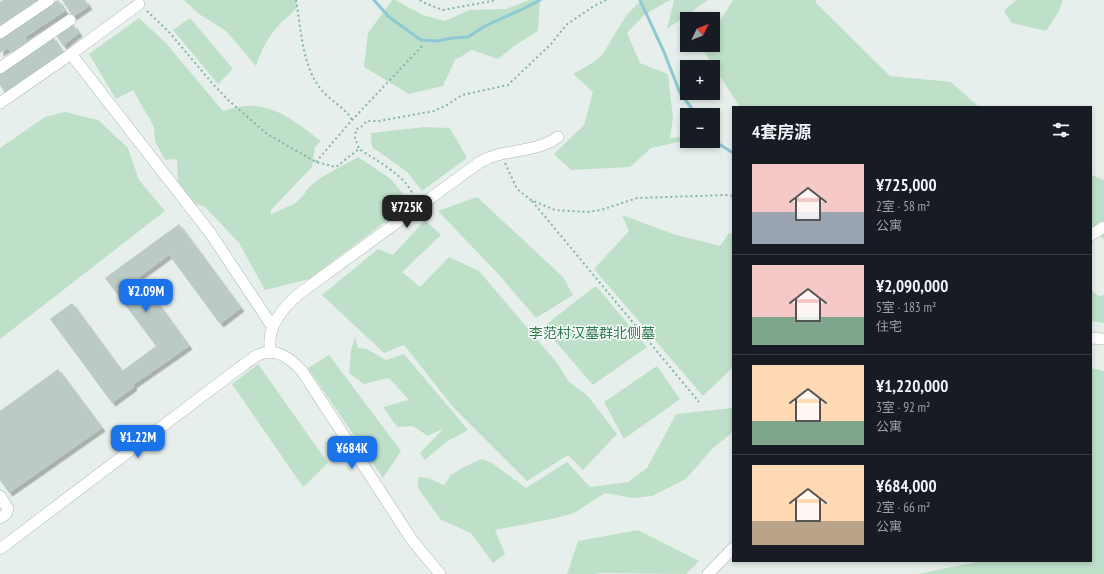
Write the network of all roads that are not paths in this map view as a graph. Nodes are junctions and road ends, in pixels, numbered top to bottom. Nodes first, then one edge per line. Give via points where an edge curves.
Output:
1 (49, 0) edge
2 (139, 4) road end
3 (70, 20) dead end
4 (0, 33) edge
5 (71, 54) junction
6 (0, 68) edge
7 (0, 102) edge
8 (558, 137) dead end
9 (1104, 227) edge
10 (1092, 234) edge
11 (272, 326) junction
12 (1092, 338) edge
13 (1104, 339) edge
14 (271, 353) junction
15 (0, 496) edge
16 (0, 518) edge
17 (0, 549) edge
18 (732, 549) edge
19 (440, 574) edge
20 (708, 574) edge

1 - 4 street
2 - 5 street
3 - 6 street
5 - 7 street
5 - 11 street via 211,234
8 - 11 street via 535,148 491,156 480,162 300,293 282,310
9 - 10 street
11 - 14 street via 269,340
12 - 13 street
14 - 17 street via 257,356 242,366
14 - 19 street via 283,355 294,361 302,371 412,540
15 - 16 street via 8,509
18 - 20 street

